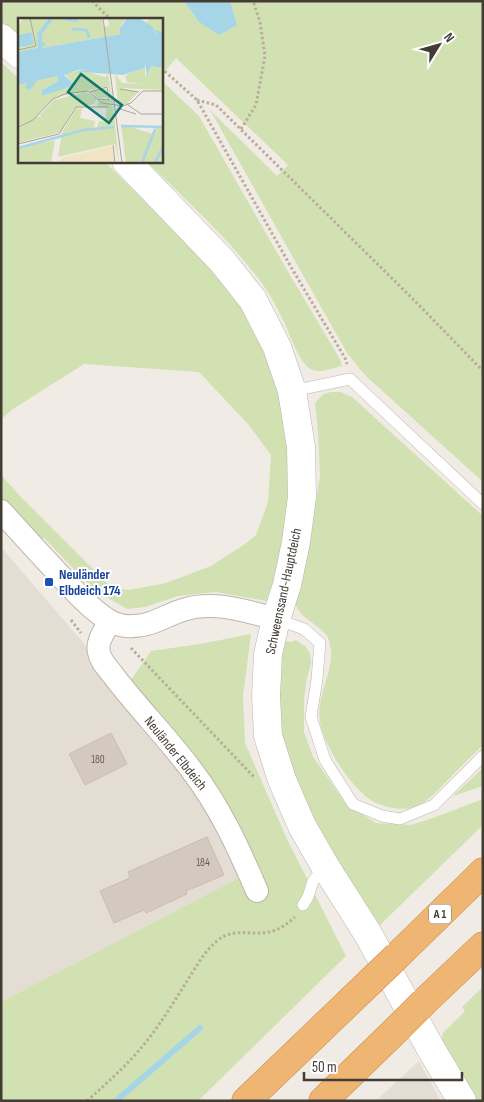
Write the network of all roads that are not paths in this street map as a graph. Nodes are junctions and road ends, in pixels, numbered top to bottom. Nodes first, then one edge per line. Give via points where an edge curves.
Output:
1 (1, 38) edge
2 (18, 53) edge
3 (127, 162) edge
4 (292, 391) junction
5 (483, 504) edge
6 (1, 512) edge
7 (276, 619) junction
8 (110, 621) junction
9 (483, 756) edge
10 (325, 866) junction
11 (483, 872) edge
12 (257, 892) dead end
13 (303, 905) road end
14 (483, 946) edge
15 (246, 1101) edge
16 (323, 1101) edge
17 (462, 1101) edge

1 - 2 street
3 - 4 street, Schweenssand-Hauptdeich via 223,262 254,300 278,347
4 - 5 lane via 350,379
4 - 7 street, Schweenssand-Hauptdeich via 301,447 302,496 287,585
6 - 8 street via 71,588
7 - 8 street via 208,605 181,610 148,624 132,626
7 - 9 lane via 304,629 320,643 311,717 325,760 353,804 382,816 400,819 434,805
7 - 10 street, Schweenssand-Hauptdeich via 268,654 268,736 302,826
8 - 12 street, Neuländer Elbdeich via 98,652 216,806 236,842
10 - 13 lane via 313,881
10 - 17 street, Schweenssand-Hauptdeich via 368,934
11 - 15 highway, A 1, bridge
14 - 16 highway, bridge

